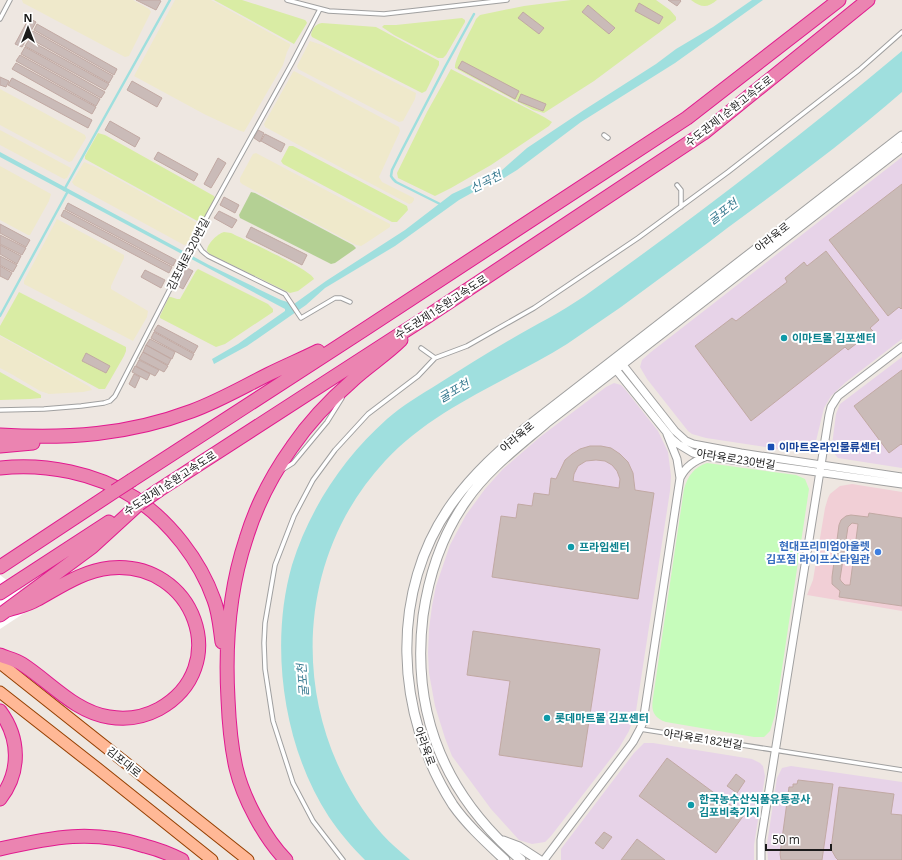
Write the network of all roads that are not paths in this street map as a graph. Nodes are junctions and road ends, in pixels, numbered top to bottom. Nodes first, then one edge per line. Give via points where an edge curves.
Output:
1 (10, 0) edge
2 (288, 0) edge
3 (507, 0) edge
4 (839, 0) edge
5 (868, 0) edge
6 (320, 9) junction
7 (0, 20) edge
8 (902, 32) edge
9 (902, 136) edge
10 (902, 147) edge
11 (677, 185) dead end
12 (681, 207) junction
13 (196, 242) junction
14 (350, 302) dead end
15 (425, 318) junction
16 (362, 331) junction
17 (902, 347) edge
18 (421, 348) dead end
19 (435, 358) junction
20 (616, 363) junction
21 (0, 410) edge
22 (104, 434) junction
23 (667, 434) junction
24 (0, 435) edge
25 (0, 446) edge
26 (707, 456) junction
27 (821, 464) junction
28 (0, 468) edge
29 (820, 472) junction
30 (902, 477) edge
31 (680, 478) junction
32 (902, 484) edge
33 (138, 504) junction
34 (0, 567) edge
35 (0, 593) edge
36 (31, 598) junction
37 (4, 612) edge
38 (0, 654) edge
39 (0, 663) edge
40 (227, 673) junction
41 (0, 692) edge
42 (0, 711) edge
43 (640, 729) junction
44 (776, 751) junction
45 (902, 770) edge
46 (0, 799) edge
47 (500, 840) junction
48 (0, 849) edge
49 (493, 849) junction
50 (182, 860) edge
51 (212, 860) edge
52 (248, 860) edge
53 (286, 860) edge
54 (343, 860) edge
55 (499, 860) edge
56 (505, 860) edge
57 (522, 860) edge
58 (539, 860) edge
59 (544, 860) edge
60 (761, 860) edge

1 - 7 lane
2 - 6 lane
3 - 6 lane via 384,14
4 - 16 highway, 수도권제1순환고속도로 via 687,118
5 - 15 highway, 수도권제1순환고속도로 via 705,132
6 - 13 lane, 김포대로320번길 via 208,215
8 - 12 lane via 859,70
9 - 20 street, 아라육로
10 - 20 street, 아라육로
11 - 12 lane via 681,192
12 - 19 lane via 543,302 467,346
13 - 14 lane via 208,256 288,297 301,318 335,298
13 - 21 lane, 김포대로320번길 via 115,396 110,401 81,406
15 - 33 highway, 수도권제1순환고속도로, bridge
15 - 40 highway via 388,353 353,380 312,421 275,474 256,512 236,574 228,621
16 - 22 highway via 191,412
16 - 34 highway, 수도권제1순환고속도로, bridge
17 - 27 street via 844,391 834,402 829,414
18 - 19 lane
19 - 54 lane via 418,376 368,414 335,450 313,480 279,552 268,597 264,653 270,706 284,760 298,794 318,829
20 - 23 street, 아라육로230번길
20 - 27 street, 아라육로230번길 via 686,441 702,446
20 - 47 street, 아라육로 via 483,479 449,528 428,585 420,662 431,728 439,752 458,788
20 - 49 street, 아라육로 via 528,427 468,482 438,526 425,552 416,581 406,647 408,678 418,727 432,765 454,806
22 - 24 highway via 52,437
22 - 25 highway via 54,442
23 - 26 street, 아라육로230번길 via 685,449
23 - 31 street via 677,459
26 - 29 street, 아라육로230번길
26 - 31 street via 692,463
27 - 29 street
27 - 30 street, 아라육로230번길
28 - 40 highway via 30,467 80,474 104,482 134,498 156,515 192,555 203,575 214,601
29 - 32 street, 아라육로230번길
29 - 44 street
31 - 43 street
33 - 35 highway, 수도권제1순환고속도로
33 - 36 highway
36 - 37 highway
36 - 38 highway via 86,573 110,568 145,571 162,579 186,602 198,634 196,666 190,679 169,703 140,717 109,718 90,712 21,663
39 - 52 main road, 김포대로
40 - 53 highway via 230,737 237,770 260,826
41 - 51 main road, 김포대로
42 - 46 highway via 12,732 16,754 13,777
43 - 44 lane, 아라육로182번길
43 - 59 street via 633,742
44 - 45 lane, 아라육로182번길
44 - 60 street via 761,840
47 - 57 street, 아라육로
47 - 58 street via 519,847
48 - 50 highway via 56,838 94,836 134,842
49 - 55 street
49 - 56 street, 아라육로

